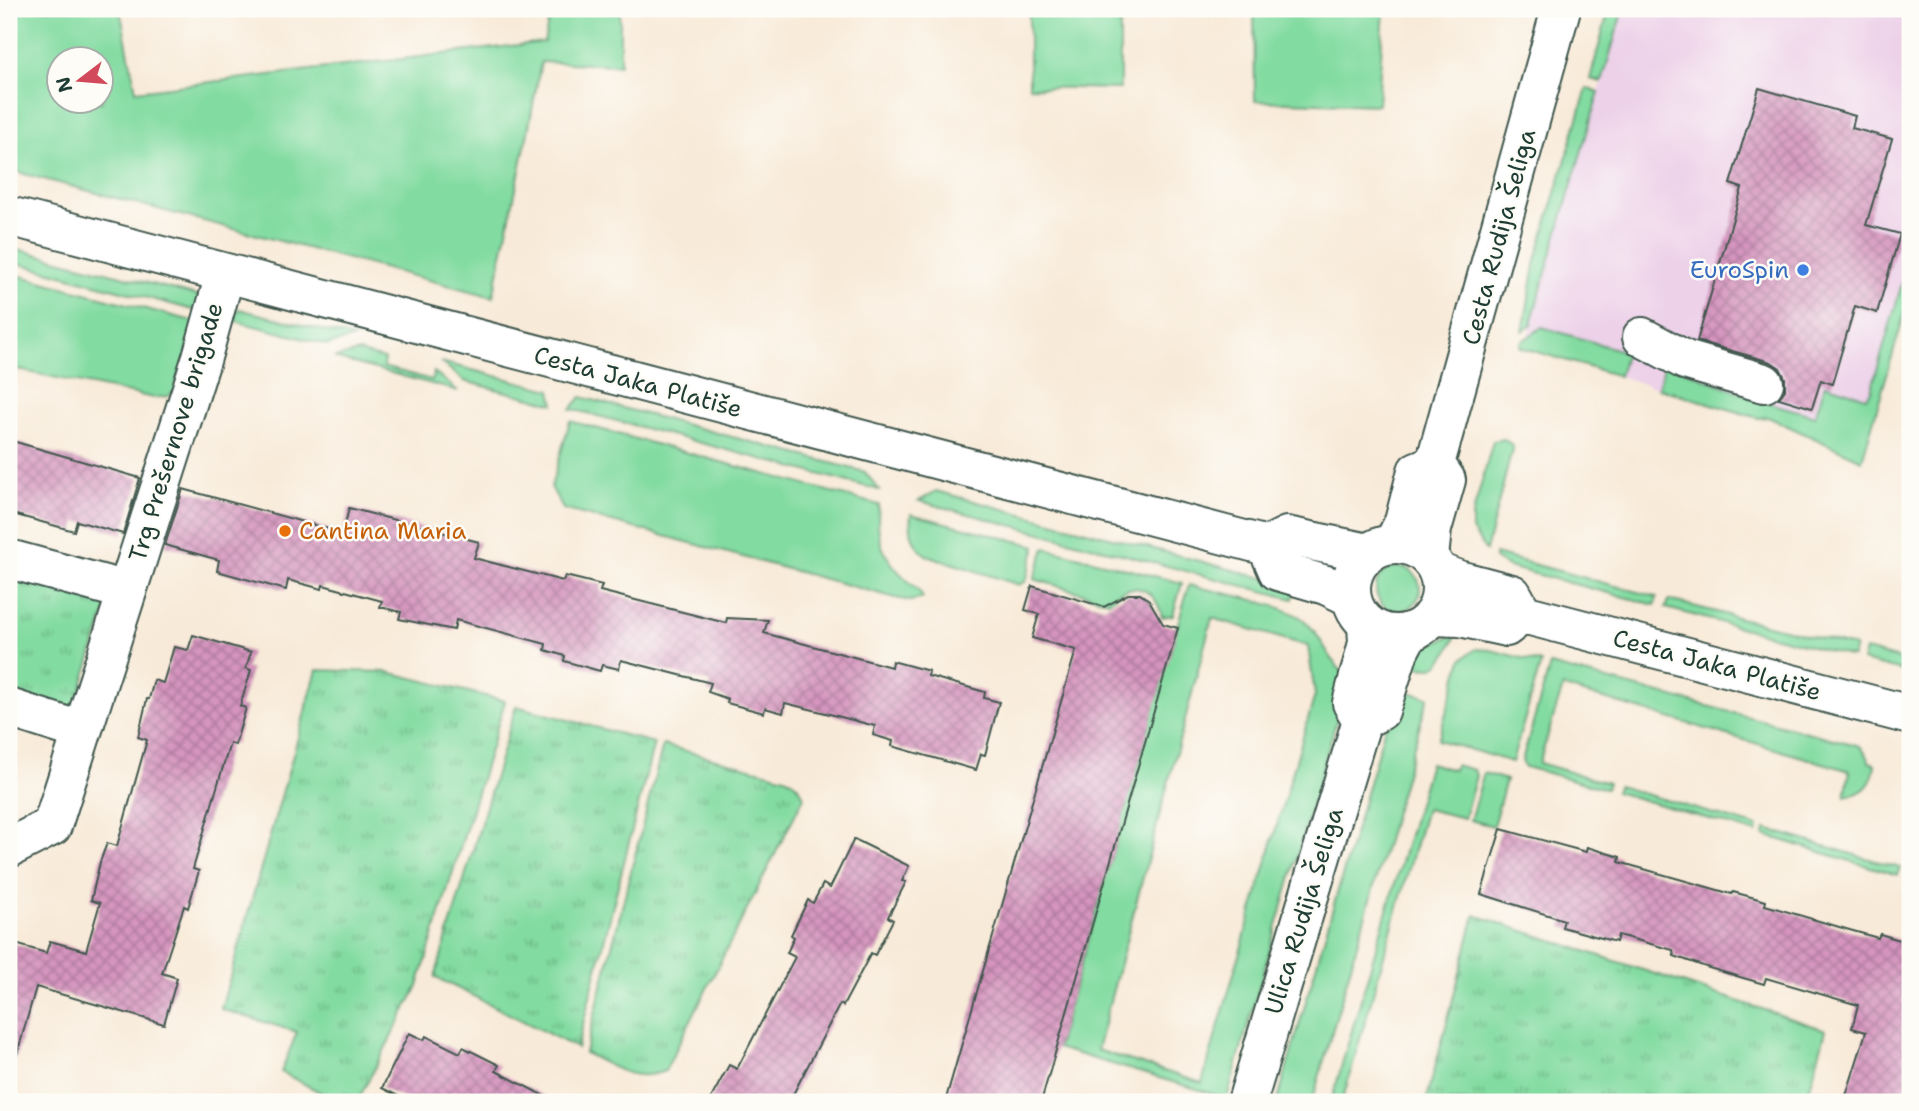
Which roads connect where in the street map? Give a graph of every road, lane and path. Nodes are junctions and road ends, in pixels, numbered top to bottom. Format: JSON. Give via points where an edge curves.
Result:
{"nodes":[{"id":1,"x":1561,"y":9,"type":"edge"},
{"id":2,"x":9,"y":216,"type":"edge"},
{"id":3,"x":225,"y":274,"type":"junction"},
{"id":4,"x":1642,"y":337,"type":"dead end"},
{"id":5,"x":1763,"y":383,"type":"dead end"},
{"id":6,"x":1436,"y":464,"type":"junction"},
{"id":7,"x":1268,"y":546,"type":"junction"},
{"id":8,"x":1381,"y":548,"type":"junction"},
{"id":9,"x":9,"y":559,"type":"edge"},
{"id":10,"x":1433,"y":565,"type":"junction"},
{"id":11,"x":127,"y":591,"type":"junction"},
{"id":12,"x":1359,"y":610,"type":"junction"},
{"id":13,"x":1523,"y":614,"type":"junction"},
{"id":14,"x":1421,"y":624,"type":"junction"},
{"id":15,"x":9,"y":708,"type":"edge"},
{"id":16,"x":1910,"y":715,"type":"edge"},
{"id":17,"x":1362,"y":720,"type":"junction"},
{"id":18,"x":81,"y":731,"type":"junction"},
{"id":19,"x":9,"y":848,"type":"edge"},
{"id":20,"x":1247,"y":1102,"type":"edge"}],
"edges":[{"from":1,"to":6,"type":"street","name":"Cesta Rudija Šeliga"},
{"from":2,"to":3,"type":"street","name":"Cesta Jaka Platiše"},
{"from":3,"to":7,"type":"street","name":"Cesta Jaka Platiše"},
{"from":3,"to":11,"type":"street","name":"Trg Prešernove brigade"},
{"from":4,"to":5,"type":"street","via":[[1685,360]]},
{"from":6,"to":8,"type":"street","via":[[1417,471],[1404,522]]},
{"from":6,"to":10,"type":"street","name":"Cesta Rudija Šeliga","via":[[1446,480],[1432,529]]},
{"from":7,"to":8,"type":"street","name":"Cesta Jaka Platiše","via":[[1287,536]]},
{"from":7,"to":12,"type":"street","via":[[1278,571],[1326,585]]},
{"from":8,"to":10,"type":"street","via":[[1412,546]]},
{"from":8,"to":12,"type":"street","via":[[1362,559],[1354,571],[1351,584]]},
{"from":9,"to":11,"type":"street","name":"Trg Prešernove brigade"},
{"from":10,"to":13,"type":"street","via":[[1459,580],[1513,594]]},
{"from":10,"to":14,"type":"street","via":[[1442,594],[1438,609]]},
{"from":11,"to":18,"type":"street","name":"Trg Prešernove brigade"},
{"from":12,"to":14,"type":"street","via":[[1386,634],[1401,635]]},
{"from":12,"to":17,"type":"street","name":"Ulica Rudija Šeliga","via":[[1368,643],[1352,703]]},
{"from":13,"to":14,"type":"street","via":[[1506,627],[1460,617]]},
{"from":13,"to":16,"type":"street","name":"Cesta Jaka Platiše"},
{"from":14,"to":17,"type":"street","name":"Ulica Rudija Šeliga","via":[[1399,651],[1380,711]]},
{"from":15,"to":18,"type":"street"},
{"from":17,"to":20,"type":"street","name":"Ulica Rudija Šeliga"},
{"from":18,"to":19,"type":"street","name":"Trg Prešernove brigade","via":[[52,825]]}]}
